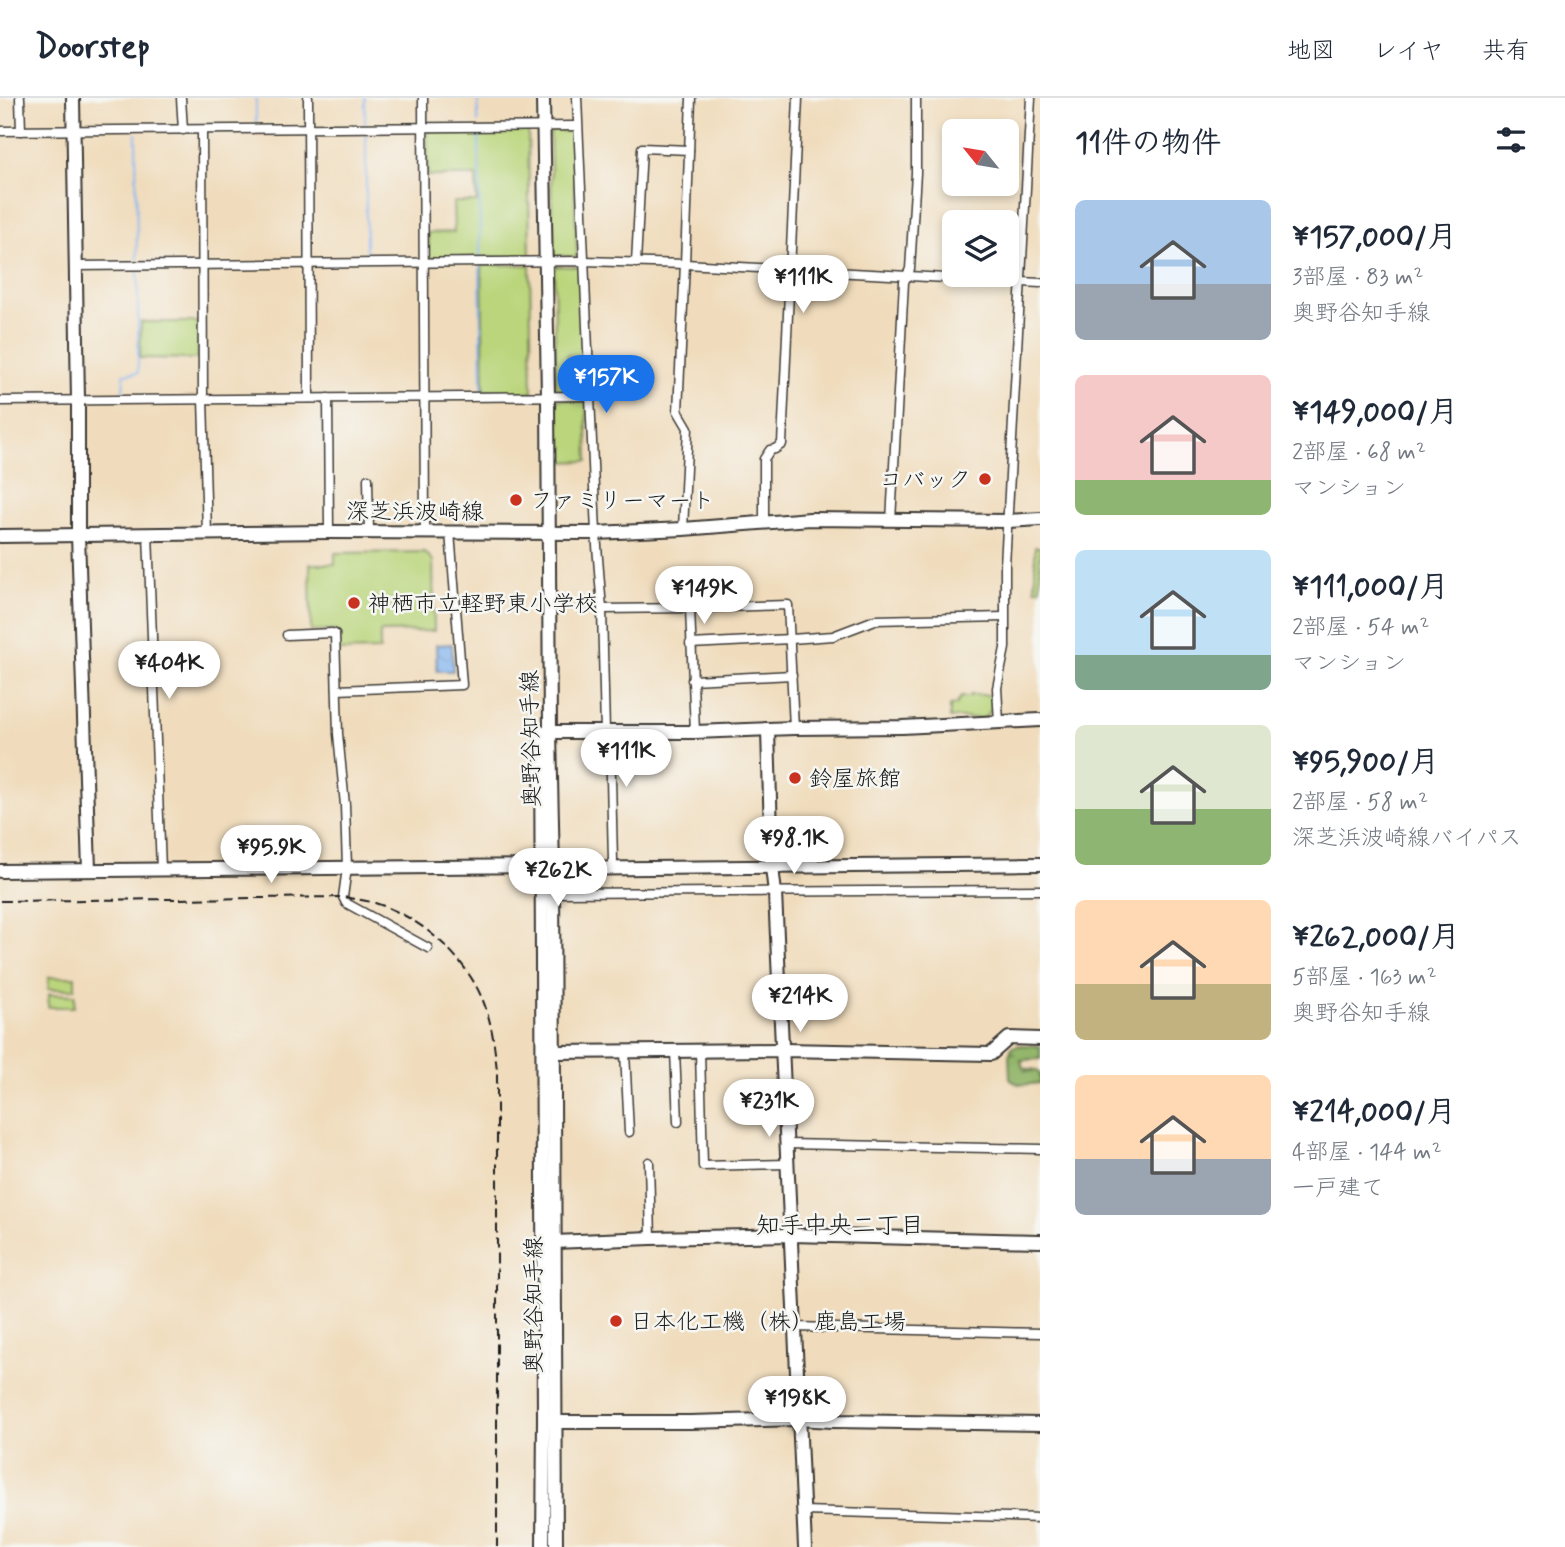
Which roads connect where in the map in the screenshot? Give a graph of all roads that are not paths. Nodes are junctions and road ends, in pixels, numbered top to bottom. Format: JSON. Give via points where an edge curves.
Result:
{"nodes":[{"id":1,"x":20,"y":98,"type":"edge"},
{"id":2,"x":73,"y":98,"type":"edge"},
{"id":3,"x":181,"y":98,"type":"edge"},
{"id":4,"x":308,"y":98,"type":"edge"},
{"id":5,"x":423,"y":98,"type":"edge"},
{"id":6,"x":535,"y":98,"type":"edge"},
{"id":7,"x":543,"y":98,"type":"edge"},
{"id":8,"x":577,"y":98,"type":"edge"},
{"id":9,"x":691,"y":98,"type":"edge"},
{"id":10,"x":798,"y":98,"type":"edge"},
{"id":11,"x":916,"y":98,"type":"edge"},
{"id":12,"x":1031,"y":98,"type":"edge"},
{"id":13,"x":539,"y":126,"type":"junction"},
{"id":14,"x":577,"y":126,"type":"junction"},
{"id":15,"x":308,"y":127,"type":"junction"},
{"id":16,"x":423,"y":127,"type":"junction"},
{"id":17,"x":73,"y":130,"type":"junction"},
{"id":18,"x":183,"y":130,"type":"junction"},
{"id":19,"x":202,"y":130,"type":"junction"},
{"id":20,"x":0,"y":131,"type":"edge"},
{"id":21,"x":21,"y":131,"type":"junction"},
{"id":22,"x":689,"y":150,"type":"junction"},
{"id":23,"x":542,"y":261,"type":"junction"},
{"id":24,"x":584,"y":261,"type":"junction"},
{"id":25,"x":424,"y":263,"type":"junction"},
{"id":26,"x":636,"y":263,"type":"junction"},
{"id":27,"x":308,"y":264,"type":"junction"},
{"id":28,"x":685,"y":264,"type":"junction"},
{"id":29,"x":76,"y":266,"type":"junction"},
{"id":30,"x":203,"y":266,"type":"junction"},
{"id":31,"x":791,"y":271,"type":"junction"},
{"id":32,"x":907,"y":276,"type":"junction"},
{"id":33,"x":1021,"y":282,"type":"junction"},
{"id":34,"x":1040,"y":283,"type":"edge"},
{"id":35,"x":424,"y":396,"type":"junction"},
{"id":36,"x":544,"y":396,"type":"junction"},
{"id":37,"x":591,"y":396,"type":"junction"},
{"id":38,"x":309,"y":398,"type":"junction"},
{"id":39,"x":328,"y":398,"type":"junction"},
{"id":40,"x":203,"y":399,"type":"junction"},
{"id":41,"x":78,"y":400,"type":"junction"},
{"id":42,"x":0,"y":401,"type":"edge"},
{"id":43,"x":368,"y":479,"type":"dead end"},
{"id":44,"x":1040,"y":519,"type":"edge"},
{"id":45,"x":891,"y":521,"type":"junction"},
{"id":46,"x":1008,"y":521,"type":"junction"},
{"id":47,"x":764,"y":523,"type":"junction"},
{"id":48,"x":683,"y":530,"type":"junction"},
{"id":49,"x":329,"y":532,"type":"junction"},
{"id":50,"x":369,"y":532,"type":"junction"},
{"id":51,"x":425,"y":532,"type":"junction"},
{"id":52,"x":450,"y":532,"type":"junction"},
{"id":53,"x":207,"y":533,"type":"junction"},
{"id":54,"x":545,"y":533,"type":"junction"},
{"id":55,"x":596,"y":533,"type":"junction"},
{"id":56,"x":148,"y":534,"type":"junction"},
{"id":57,"x":0,"y":536,"type":"edge"},
{"id":58,"x":78,"y":536,"type":"junction"},
{"id":59,"x":602,"y":608,"type":"junction"},
{"id":60,"x":690,"y":608,"type":"junction"},
{"id":61,"x":1004,"y":617,"type":"junction"},
{"id":62,"x":287,"y":635,"type":"dead end"},
{"id":63,"x":791,"y":639,"type":"junction"},
{"id":64,"x":690,"y":644,"type":"junction"},
{"id":65,"x":792,"y":675,"type":"junction"},
{"id":66,"x":692,"y":680,"type":"junction"},
{"id":67,"x":337,"y":690,"type":"junction"},
{"id":68,"x":1040,"y":720,"type":"edge"},
{"id":69,"x":999,"y":722,"type":"junction"},
{"id":70,"x":794,"y":728,"type":"junction"},
{"id":71,"x":768,"y":730,"type":"junction"},
{"id":72,"x":605,"y":732,"type":"junction"},
{"id":73,"x":695,"y":732,"type":"junction"},
{"id":74,"x":550,"y":733,"type":"junction"},
{"id":75,"x":1040,"y":856,"type":"edge"},
{"id":76,"x":613,"y":861,"type":"junction"},
{"id":77,"x":772,"y":864,"type":"junction"},
{"id":78,"x":1040,"y":864,"type":"edge"},
{"id":79,"x":549,"y":866,"type":"junction"},
{"id":80,"x":347,"y":867,"type":"junction"},
{"id":81,"x":161,"y":869,"type":"junction"},
{"id":82,"x":0,"y":870,"type":"edge"},
{"id":83,"x":89,"y":870,"type":"junction"},
{"id":84,"x":1040,"y":890,"type":"edge"},
{"id":85,"x":553,"y":893,"type":"junction"},
{"id":86,"x":775,"y":893,"type":"junction"},
{"id":87,"x":428,"y":948,"type":"dead end"},
{"id":88,"x":1040,"y":1039,"type":"edge"},
{"id":89,"x":782,"y":1050,"type":"junction"},
{"id":90,"x":675,"y":1051,"type":"junction"},
{"id":91,"x":700,"y":1051,"type":"junction"},
{"id":92,"x":554,"y":1052,"type":"junction"},
{"id":93,"x":625,"y":1052,"type":"junction"},
{"id":94,"x":678,"y":1122,"type":"dead end"},
{"id":95,"x":629,"y":1132,"type":"dead end"},
{"id":96,"x":786,"y":1144,"type":"junction"},
{"id":97,"x":1040,"y":1149,"type":"edge"},
{"id":98,"x":649,"y":1162,"type":"dead end"},
{"id":99,"x":787,"y":1164,"type":"junction"},
{"id":100,"x":791,"y":1235,"type":"junction"},
{"id":101,"x":651,"y":1238,"type":"junction"},
{"id":102,"x":1040,"y":1241,"type":"edge"},
{"id":103,"x":554,"y":1242,"type":"junction"},
{"id":104,"x":794,"y":1327,"type":"junction"},
{"id":105,"x":1040,"y":1333,"type":"edge"},
{"id":106,"x":799,"y":1419,"type":"junction"},
{"id":107,"x":554,"y":1422,"type":"junction"},
{"id":108,"x":1040,"y":1424,"type":"edge"},
{"id":109,"x":803,"y":1511,"type":"junction"},
{"id":110,"x":1040,"y":1518,"type":"edge"},
{"id":111,"x":544,"y":1547,"type":"edge"},
{"id":112,"x":556,"y":1547,"type":"edge"},
{"id":113,"x":805,"y":1547,"type":"edge"}],
"edges":[{"from":1,"to":21,"type":"street"},
{"from":2,"to":17,"type":"main road"},
{"from":3,"to":18,"type":"street"},
{"from":4,"to":15,"type":"street"},
{"from":5,"to":16,"type":"street"},
{"from":6,"to":13,"type":"main road","name":"奥野谷知手線"},
{"from":7,"to":13,"type":"main road","name":"奥野谷知手線"},
{"from":8,"to":14,"type":"street"},
{"from":9,"to":22,"type":"street"},
{"from":10,"to":31,"type":"street"},
{"from":11,"to":32,"type":"street","via":[[915,193]]},
{"from":12,"to":33,"type":"street"},
{"from":13,"to":14,"type":"street"},
{"from":13,"to":16,"type":"street"},
{"from":13,"to":23,"type":"main road","name":"奥野谷知手線"},
{"from":14,"to":24,"type":"street"},
{"from":15,"to":16,"type":"street"},
{"from":15,"to":19,"type":"street"},
{"from":15,"to":27,"type":"street"},
{"from":16,"to":25,"type":"street"},
{"from":17,"to":18,"type":"street"},
{"from":17,"to":21,"type":"street"},
{"from":17,"to":29,"type":"main road"},
{"from":18,"to":19,"type":"street"},
{"from":19,"to":30,"type":"street"},
{"from":20,"to":21,"type":"street"},
{"from":22,"to":26,"type":"street","via":[[642,148]]},
{"from":22,"to":28,"type":"street"},
{"from":23,"to":24,"type":"street"},
{"from":23,"to":25,"type":"street"},
{"from":23,"to":36,"type":"main road","name":"奥野谷知手線"},
{"from":24,"to":26,"type":"street"},
{"from":24,"to":37,"type":"street"},
{"from":25,"to":27,"type":"street"},
{"from":25,"to":35,"type":"street"},
{"from":26,"to":28,"type":"street"},
{"from":27,"to":30,"type":"street"},
{"from":27,"to":38,"type":"street"},
{"from":28,"to":31,"type":"street"},
{"from":28,"to":48,"type":"street","via":[[678,411],[688,428]]},
{"from":29,"to":30,"type":"street"},
{"from":29,"to":41,"type":"main road"},
{"from":30,"to":40,"type":"street"},
{"from":31,"to":32,"type":"street"},
{"from":31,"to":47,"type":"street","via":[[782,444],[764,459]]},
{"from":32,"to":33,"type":"street"},
{"from":32,"to":45,"type":"street"},
{"from":33,"to":34,"type":"street"},
{"from":33,"to":46,"type":"street"},
{"from":35,"to":36,"type":"street"},
{"from":35,"to":39,"type":"street"},
{"from":35,"to":51,"type":"street"},
{"from":36,"to":37,"type":"street"},
{"from":36,"to":54,"type":"main road","name":"奥野谷知手線"},
{"from":37,"to":55,"type":"street"},
{"from":38,"to":39,"type":"street"},
{"from":38,"to":40,"type":"street"},
{"from":39,"to":49,"type":"street"},
{"from":40,"to":41,"type":"street"},
{"from":40,"to":53,"type":"street"},
{"from":41,"to":42,"type":"street"},
{"from":41,"to":58,"type":"main road"},
{"from":43,"to":50,"type":"street"},
{"from":44,"to":46,"type":"main road","name":"深芝浜波崎線"},
{"from":45,"to":46,"type":"main road","name":"深芝浜波崎線"},
{"from":45,"to":47,"type":"main road","name":"深芝浜波崎線"},
{"from":46,"to":61,"type":"street"},
{"from":47,"to":48,"type":"main road","name":"深芝浜波崎線"},
{"from":48,"to":55,"type":"main road","name":"深芝浜波崎線"},
{"from":49,"to":50,"type":"main road","name":"深芝浜波崎線"},
{"from":49,"to":53,"type":"main road","name":"深芝浜波崎線"},
{"from":50,"to":51,"type":"main road","name":"深芝浜波崎線"},
{"from":51,"to":52,"type":"main road","name":"深芝浜波崎線"},
{"from":52,"to":54,"type":"main road","name":"深芝浜波崎線"},
{"from":52,"to":67,"type":"street","via":[[462,685]]},
{"from":53,"to":56,"type":"main road","name":"深芝浜波崎線"},
{"from":54,"to":55,"type":"main road","name":"深芝浜波崎線"},
{"from":54,"to":74,"type":"main road","name":"奥野谷知手線"},
{"from":54,"to":79,"type":"main road","name":"奥野谷知手線"},
{"from":55,"to":59,"type":"street"},
{"from":56,"to":58,"type":"main road","name":"深芝浜波崎線"},
{"from":56,"to":81,"type":"street"},
{"from":57,"to":58,"type":"main road","name":"深芝浜波崎線"},
{"from":58,"to":83,"type":"main road"},
{"from":59,"to":60,"type":"street"},
{"from":59,"to":72,"type":"street"},
{"from":60,"to":63,"type":"street","via":[[788,605]]},
{"from":60,"to":64,"type":"street"},
{"from":61,"to":63,"type":"street","via":[[875,620],[833,636]]},
{"from":61,"to":69,"type":"street","via":[[1005,648],[997,688]]},
{"from":62,"to":67,"type":"street","via":[[335,634]]},
{"from":63,"to":64,"type":"street"},
{"from":63,"to":65,"type":"street"},
{"from":64,"to":66,"type":"street"},
{"from":65,"to":66,"type":"street"},
{"from":65,"to":70,"type":"street"},
{"from":66,"to":73,"type":"street"},
{"from":67,"to":80,"type":"street"},
{"from":68,"to":69,"type":"main road"},
{"from":69,"to":70,"type":"main road"},
{"from":70,"to":71,"type":"main road"},
{"from":71,"to":73,"type":"main road"},
{"from":71,"to":77,"type":"main road"},
{"from":72,"to":73,"type":"main road"},
{"from":72,"to":74,"type":"main road"},
{"from":72,"to":76,"type":"street","via":[[610,737]]},
{"from":74,"to":79,"type":"main road","name":"奥野谷知手線"},
{"from":75,"to":77,"type":"main road"},
{"from":76,"to":77,"type":"main road"},
{"from":76,"to":79,"type":"main road"},
{"from":77,"to":78,"type":"main road"},
{"from":77,"to":79,"type":"main road"},
{"from":77,"to":86,"type":"main road"},
{"from":79,"to":80,"type":"main road"},
{"from":79,"to":85,"type":"main road","name":"奥野谷知手線"},
{"from":79,"to":111,"type":"main road","name":"奥野谷知手線"},
{"from":80,"to":81,"type":"main road"},
{"from":80,"to":87,"type":"street","via":[[346,903]]},
{"from":81,"to":83,"type":"main road"},
{"from":82,"to":83,"type":"main road"},
{"from":84,"to":86,"type":"street"},
{"from":85,"to":86,"type":"street"},
{"from":85,"to":92,"type":"main road","name":"奥野谷知手線"},
{"from":86,"to":89,"type":"main road"},
{"from":88,"to":89,"type":"main road","via":[[1009,1038],[991,1054]]},
{"from":89,"to":91,"type":"main road"},
{"from":89,"to":96,"type":"main road"},
{"from":90,"to":91,"type":"main road"},
{"from":90,"to":93,"type":"main road"},
{"from":90,"to":94,"type":"street"},
{"from":91,"to":99,"type":"street","via":[[703,1166]]},
{"from":92,"to":93,"type":"main road"},
{"from":92,"to":103,"type":"main road","name":"奥野谷知手線"},
{"from":93,"to":95,"type":"street"},
{"from":96,"to":97,"type":"street"},
{"from":96,"to":99,"type":"main road"},
{"from":98,"to":101,"type":"street"},
{"from":99,"to":100,"type":"main road"},
{"from":100,"to":101,"type":"main road"},
{"from":100,"to":102,"type":"main road"},
{"from":100,"to":104,"type":"main road"},
{"from":101,"to":103,"type":"main road"},
{"from":103,"to":107,"type":"main road","name":"奥野谷知手線"},
{"from":104,"to":105,"type":"street"},
{"from":104,"to":106,"type":"main road"},
{"from":106,"to":107,"type":"main road"},
{"from":106,"to":108,"type":"main road"},
{"from":106,"to":109,"type":"main road"},
{"from":107,"to":112,"type":"main road","name":"奥野谷知手線"},
{"from":109,"to":110,"type":"street"},
{"from":109,"to":113,"type":"main road"}]}
